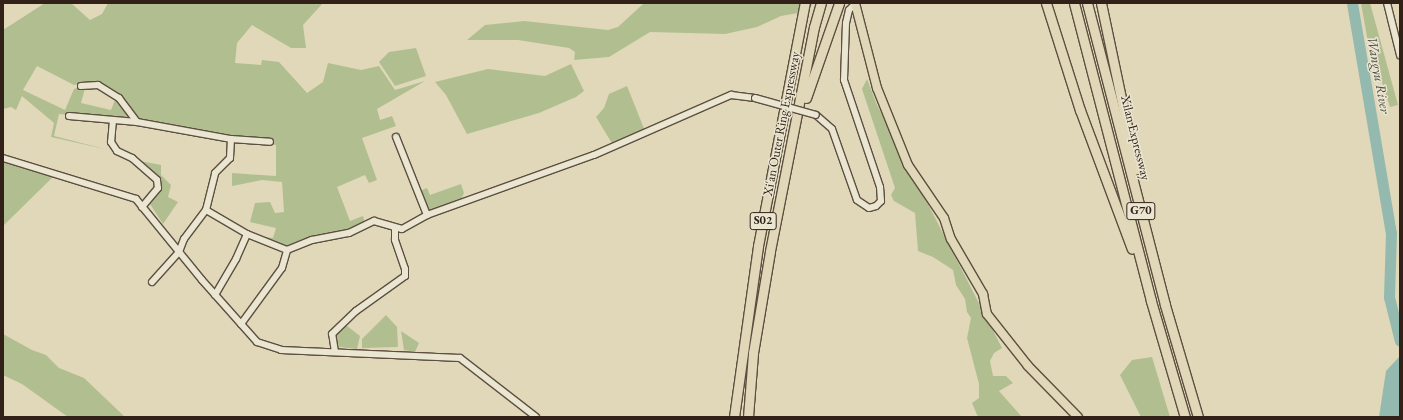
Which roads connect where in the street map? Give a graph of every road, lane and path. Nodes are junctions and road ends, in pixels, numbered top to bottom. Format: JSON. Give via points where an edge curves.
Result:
{"nodes":[{"id":1,"x":805,"y":3,"type":"edge"},
{"id":2,"x":821,"y":3,"type":"edge"},
{"id":3,"x":839,"y":3,"type":"edge"},
{"id":4,"x":855,"y":3,"type":"edge"},
{"id":5,"x":1046,"y":3,"type":"edge"},
{"id":6,"x":1074,"y":3,"type":"edge"},
{"id":7,"x":1087,"y":3,"type":"edge"},
{"id":8,"x":1101,"y":3,"type":"edge"},
{"id":9,"x":1387,"y":3,"type":"edge"},
{"id":10,"x":1400,"y":55,"type":"edge"},
{"id":11,"x":81,"y":86,"type":"dead end"},
{"id":12,"x":69,"y":116,"type":"dead end"},
{"id":13,"x":113,"y":120,"type":"junction"},
{"id":14,"x":138,"y":122,"type":"junction"},
{"id":15,"x":797,"y":124,"type":"junction"},
{"id":16,"x":396,"y":137,"type":"dead end"},
{"id":17,"x":231,"y":139,"type":"junction"},
{"id":18,"x":270,"y":142,"type":"dead end"},
{"id":19,"x":3,"y":158,"type":"edge"},
{"id":20,"x":142,"y":207,"type":"junction"},
{"id":21,"x":206,"y":210,"type":"junction"},
{"id":22,"x":427,"y":215,"type":"junction"},
{"id":23,"x":395,"y":228,"type":"junction"},
{"id":24,"x":247,"y":234,"type":"junction"},
{"id":25,"x":287,"y":250,"type":"junction"},
{"id":26,"x":179,"y":252,"type":"junction"},
{"id":27,"x":152,"y":282,"type":"dead end"},
{"id":28,"x":215,"y":295,"type":"junction"},
{"id":29,"x":1151,"y":301,"type":"junction"},
{"id":30,"x":1165,"y":305,"type":"junction"},
{"id":31,"x":241,"y":324,"type":"junction"},
{"id":32,"x":334,"y":352,"type":"junction"},
{"id":33,"x":536,"y":417,"type":"edge"},
{"id":34,"x":734,"y":417,"type":"edge"},
{"id":35,"x":748,"y":417,"type":"edge"},
{"id":36,"x":1078,"y":417,"type":"edge"},
{"id":37,"x":1185,"y":417,"type":"edge"},
{"id":38,"x":1198,"y":417,"type":"edge"}],
"edges":[{"from":1,"to":34,"type":"highway","name":"Xi'an Outer Ring Expressway","number":"S02","via":[[758,246]]},
{"from":2,"to":15,"type":"highway","name":"Xi'an Outer Ring Expressway","number":"S02","via":[[814,27]]},
{"from":3,"to":15,"type":"highway"},
{"from":4,"to":22,"type":"street","bridge":true,"via":[[849,10],[846,23],[844,80],[873,159],[881,200],[876,206],[869,208],[858,200],[832,129],[816,115],[755,98],[731,95],[594,155]]},
{"from":4,"to":36,"type":"main road","via":[[876,88],[908,165],[944,218],[951,239],[983,294],[988,314],[1028,366]]},
{"from":5,"to":29,"type":"highway","via":[[1080,110]]},
{"from":6,"to":29,"type":"highway","name":"Xilan Expressway","number":"G70"},
{"from":7,"to":30,"type":"highway","name":"Xilan Expressway","number":"G70"},
{"from":8,"to":30,"type":"highway"},
{"from":9,"to":10,"type":"street"},
{"from":11,"to":14,"type":"street","via":[[98,85],[119,98]]},
{"from":12,"to":13,"type":"street"},
{"from":13,"to":14,"type":"street"},
{"from":13,"to":20,"type":"street","via":[[111,142],[117,151],[132,158],[157,180],[158,188]]},
{"from":14,"to":17,"type":"street"},
{"from":15,"to":35,"type":"highway","name":"Xi'an Outer Ring Expressway","number":"S02","via":[[770,252],[753,353]]},
{"from":16,"to":22,"type":"street"},
{"from":17,"to":18,"type":"street"},
{"from":17,"to":21,"type":"street","via":[[230,158],[215,173]]},
{"from":19,"to":20,"type":"street","via":[[136,199]]},
{"from":20,"to":26,"type":"street"},
{"from":21,"to":24,"type":"street"},
{"from":21,"to":26,"type":"street","via":[[184,239]]},
{"from":22,"to":23,"type":"street","via":[[402,229]]},
{"from":23,"to":25,"type":"street","via":[[374,221],[348,233],[312,240]]},
{"from":23,"to":32,"type":"street","via":[[405,276],[356,311],[332,334]]},
{"from":24,"to":25,"type":"street"},
{"from":24,"to":28,"type":"street"},
{"from":25,"to":31,"type":"street","via":[[282,268]]},
{"from":26,"to":27,"type":"street"},
{"from":26,"to":28,"type":"street"},
{"from":28,"to":31,"type":"street"},
{"from":29,"to":37,"type":"highway","name":"Xilan Expressway","number":"G70"},
{"from":30,"to":38,"type":"highway","name":"Xilan Expressway","number":"G70"},
{"from":31,"to":32,"type":"street","via":[[257,342],[281,350]]},
{"from":32,"to":33,"type":"street","via":[[460,358]]}]}
